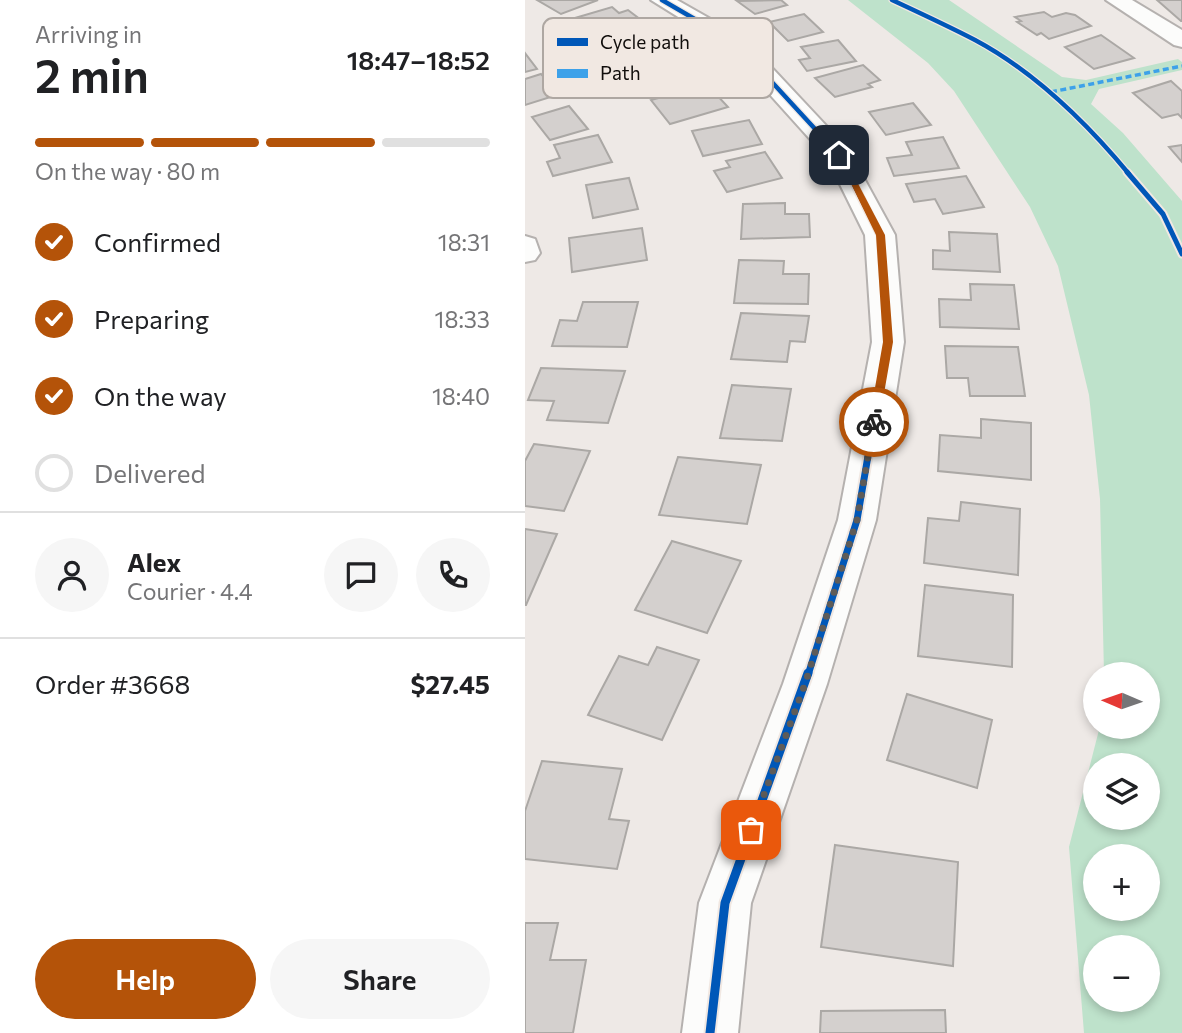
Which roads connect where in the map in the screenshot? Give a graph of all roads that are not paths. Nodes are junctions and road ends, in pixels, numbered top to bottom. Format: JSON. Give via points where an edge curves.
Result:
{"nodes":[{"id":1,"x":662,"y":0,"type":"edge"},
{"id":2,"x":1117,"y":0,"type":"edge"},
{"id":3,"x":693,"y":18,"type":"edge"},
{"id":4,"x":1182,"y":40,"type":"edge"},
{"id":5,"x":773,"y":83,"type":"edge"},
{"id":6,"x":525,"y":245,"type":"edge"},
{"id":7,"x":525,"y":253,"type":"edge"},
{"id":8,"x":710,"y":1033,"type":"edge"}],
"edges":[{"from":1,"to":3,"type":"street"},
{"from":2,"to":4,"type":"street"},
{"from":5,"to":8,"type":"street","via":[[839,155],[880,235],[888,342],[857,520],[805,684],[725,903]]},
{"from":6,"to":7,"type":"street"}]}
